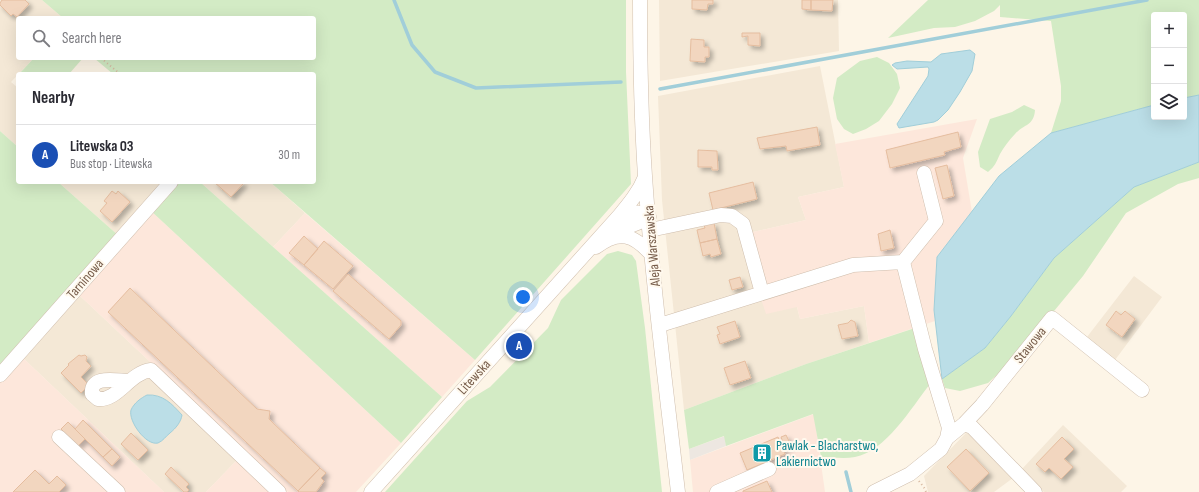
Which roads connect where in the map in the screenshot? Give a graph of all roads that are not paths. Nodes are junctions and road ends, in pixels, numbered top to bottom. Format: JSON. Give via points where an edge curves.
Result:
{"nodes":[{"id":1,"x":640,"y":0,"type":"edge"},
{"id":2,"x":924,"y":173,"type":"dead end"},
{"id":3,"x":645,"y":177,"type":"junction"},
{"id":4,"x":169,"y":184,"type":"edge"},
{"id":5,"x":615,"y":221,"type":"junction"},
{"id":6,"x":650,"y":224,"type":"junction"},
{"id":7,"x":610,"y":238,"type":"junction"},
{"id":8,"x":652,"y":256,"type":"junction"},
{"id":9,"x":578,"y":262,"type":"junction"},
{"id":10,"x":903,"y":262,"type":"junction"},
{"id":11,"x":762,"y":294,"type":"junction"},
{"id":12,"x":660,"y":325,"type":"junction"},
{"id":13,"x":0,"y":375,"type":"edge"},
{"id":14,"x":129,"y":381,"type":"dead end"},
{"id":15,"x":1142,"y":390,"type":"dead end"},
{"id":16,"x":964,"y":424,"type":"junction"},
{"id":17,"x":59,"y":437,"type":"dead end"},
{"id":18,"x":947,"y":438,"type":"junction"},
{"id":19,"x":769,"y":469,"type":"dead end"},
{"id":20,"x":118,"y":492,"type":"edge"},
{"id":21,"x":280,"y":492,"type":"edge"},
{"id":22,"x":371,"y":492,"type":"edge"},
{"id":23,"x":678,"y":492,"type":"edge"},
{"id":24,"x":718,"y":492,"type":"edge"},
{"id":25,"x":874,"y":492,"type":"edge"},
{"id":26,"x":1036,"y":492,"type":"edge"}],
"edges":[{"from":1,"to":3,"type":"street","name":"Aleja Warszawska"},
{"from":2,"to":10,"type":"street","via":[[936,221]]},
{"from":3,"to":5,"type":"street","via":[[642,186]]},
{"from":3,"to":6,"type":"street","name":"Aleja Warszawska"},
{"from":4,"to":13,"type":"street","name":"Tarninowa"},
{"from":5,"to":6,"type":"street","via":[[637,212],[642,213]]},
{"from":5,"to":9,"type":"street"},
{"from":6,"to":7,"type":"street","via":[[640,222],[626,226]]},
{"from":6,"to":8,"type":"street","name":"Aleja Warszawska"},
{"from":6,"to":11,"type":"street","via":[[720,215],[732,216],[743,224]]},
{"from":7,"to":8,"type":"street","via":[[622,235],[628,237],[642,245]]},
{"from":7,"to":9,"type":"street"},
{"from":8,"to":12,"type":"street","name":"Aleja Warszawska"},
{"from":9,"to":22,"type":"street","name":"Litewska"},
{"from":10,"to":11,"type":"street","via":[[853,265]]},
{"from":10,"to":18,"type":"street","via":[[925,350],[949,428]]},
{"from":11,"to":12,"type":"street"},
{"from":12,"to":23,"type":"street","name":"Aleja Warszawska"},
{"from":14,"to":21,"type":"street","via":[[143,371],[151,370]]},
{"from":15,"to":16,"type":"street","name":"Stawowa","via":[[1052,318]]},
{"from":16,"to":18,"type":"street","name":"Stawowa"},
{"from":16,"to":26,"type":"street","via":[[972,427]]},
{"from":17,"to":20,"type":"street"},
{"from":18,"to":25,"type":"street","name":"Stawowa","via":[[941,449],[927,462],[910,474]]},
{"from":19,"to":24,"type":"street"}]}
